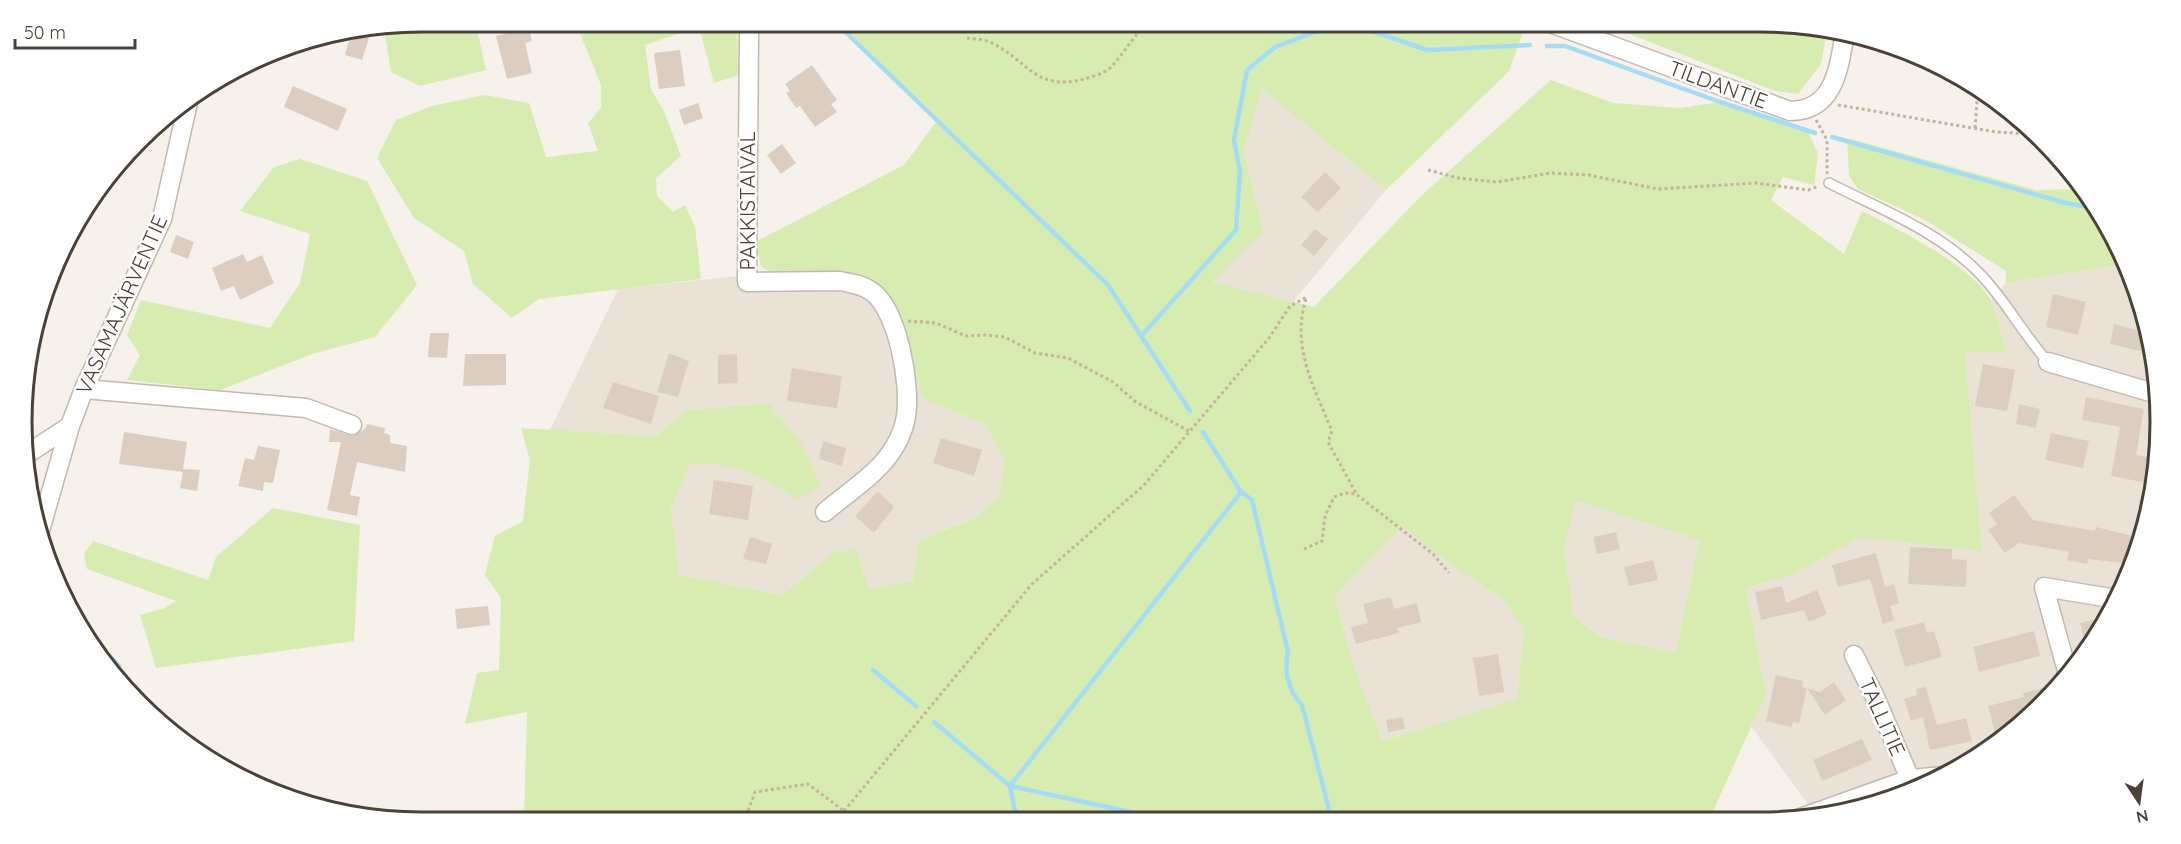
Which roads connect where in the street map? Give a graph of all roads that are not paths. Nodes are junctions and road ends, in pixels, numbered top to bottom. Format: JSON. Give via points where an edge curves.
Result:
{"nodes":[{"id":1,"x":749,"y":32,"type":"edge"},
{"id":2,"x":1575,"y":32,"type":"edge"},
{"id":3,"x":1844,"y":41,"type":"edge"},
{"id":4,"x":186,"y":110,"type":"edge"},
{"id":5,"x":1829,"y":183,"type":"road end"},
{"id":6,"x":2048,"y":362,"type":"joint"},
{"id":7,"x":84,"y":389,"type":"junction"},
{"id":8,"x":2148,"y":391,"type":"edge"},
{"id":9,"x":352,"y":425,"type":"dead end"},
{"id":10,"x":70,"y":426,"type":"junction"},
{"id":11,"x":32,"y":451,"type":"edge"},
{"id":12,"x":825,"y":512,"type":"dead end"},
{"id":13,"x":44,"y":518,"type":"edge"},
{"id":14,"x":2108,"y":598,"type":"edge"},
{"id":15,"x":1854,"y":655,"type":"dead end"},
{"id":16,"x":2065,"y":664,"type":"edge"},
{"id":17,"x":1918,"y":778,"type":"edge"},
{"id":18,"x":1910,"y":779,"type":"junction"},
{"id":19,"x":1841,"y":803,"type":"edge"}],
"edges":[{"from":1,"to":12,"type":"street","name":"PAKKISTAIVAL","via":[[747,282],[840,281],[871,291],[892,324],[907,385],[906,417],[895,446],[877,468]]},
{"from":2,"to":3,"type":"street","name":"TILDANTIE","via":[[1790,111],[1815,104],[1831,90],[1839,72]]},
{"from":4,"to":7,"type":"street","name":"VASAMAJÄRVENTIE","via":[[162,219]]},
{"from":5,"to":6,"type":"lane","via":[[1900,216],[1935,237],[1980,273]]},
{"from":6,"to":8,"type":"street"},
{"from":7,"to":9,"type":"street","via":[[306,408]]},
{"from":7,"to":10,"type":"street","name":"VASAMAJÄRVENTIE"},
{"from":10,"to":11,"type":"street"},
{"from":10,"to":13,"type":"street","name":"VASAMAJÄRVENTIE"},
{"from":14,"to":16,"type":"street","via":[[2044,587]]},
{"from":15,"to":18,"type":"street","name":"TALLITIE"},
{"from":17,"to":18,"type":"street"},
{"from":18,"to":19,"type":"street"}]}
